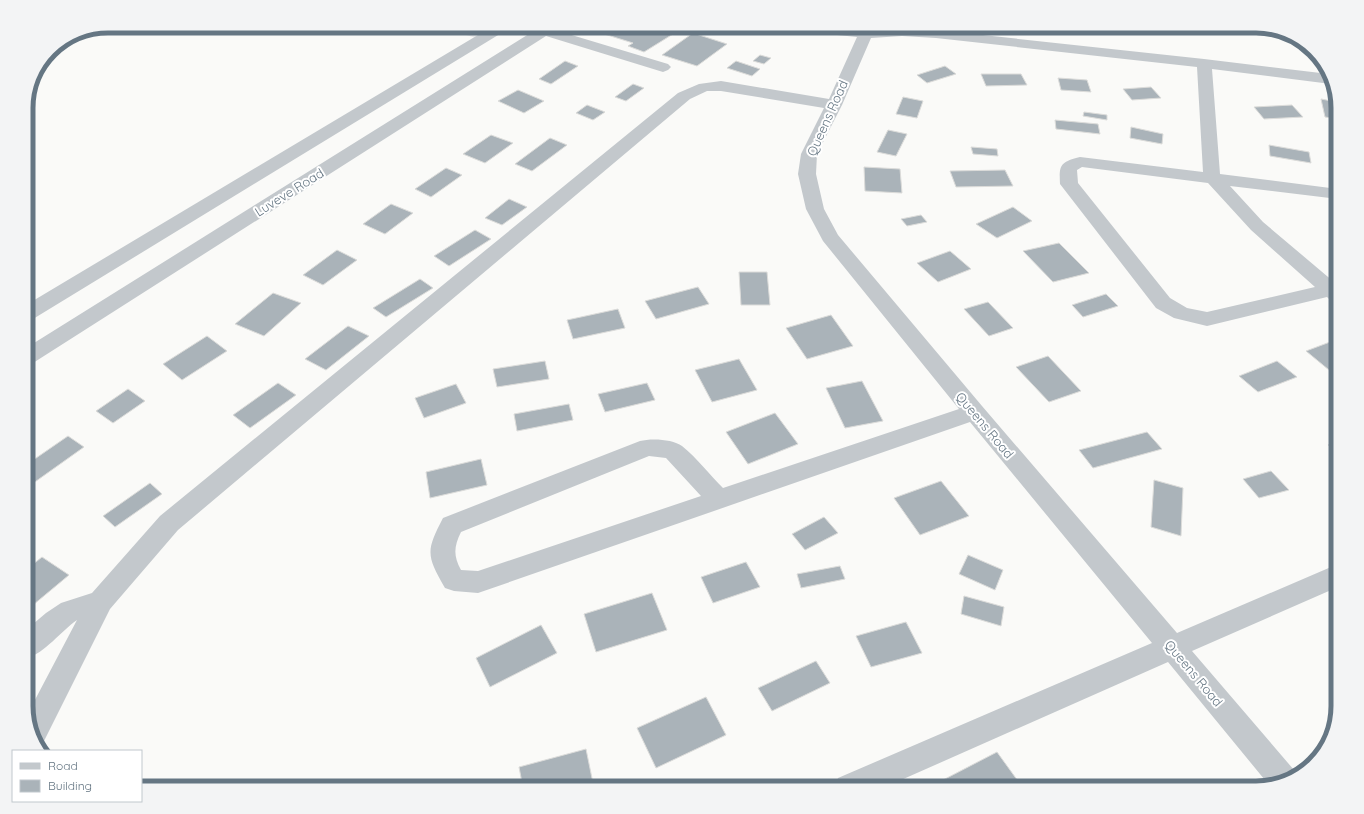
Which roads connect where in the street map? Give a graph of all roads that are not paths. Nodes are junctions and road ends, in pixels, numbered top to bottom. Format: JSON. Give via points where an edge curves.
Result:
{"nodes":[{"id":1,"x":491,"y":33,"type":"edge"},
{"id":2,"x":542,"y":33,"type":"edge"},
{"id":3,"x":560,"y":33,"type":"edge"},
{"id":4,"x":856,"y":33,"type":"edge"},
{"id":5,"x":884,"y":33,"type":"edge"},
{"id":6,"x":919,"y":33,"type":"edge"},
{"id":7,"x":866,"y":34,"type":"junction"},
{"id":8,"x":1204,"y":63,"type":"junction"},
{"id":9,"x":663,"y":67,"type":"dead end"},
{"id":10,"x":1324,"y":78,"type":"edge"},
{"id":11,"x":834,"y":105,"type":"junction"},
{"id":12,"x":1212,"y":177,"type":"junction"},
{"id":13,"x":1331,"y":193,"type":"edge"},
{"id":14,"x":1331,"y":288,"type":"edge"},
{"id":15,"x":1331,"y":292,"type":"edge"},
{"id":16,"x":33,"y":310,"type":"edge"},
{"id":17,"x":33,"y":354,"type":"edge"},
{"id":18,"x":974,"y":412,"type":"junction"},
{"id":19,"x":719,"y":499,"type":"junction"},
{"id":20,"x":1331,"y":578,"type":"edge"},
{"id":21,"x":101,"y":601,"type":"junction"},
{"id":22,"x":33,"y":641,"type":"edge"},
{"id":23,"x":1171,"y":646,"type":"junction"},
{"id":24,"x":36,"y":727,"type":"edge"},
{"id":25,"x":1281,"y":776,"type":"edge"},
{"id":26,"x":865,"y":781,"type":"edge"}],
"edges":[{"from":1,"to":16,"type":"street"},
{"from":2,"to":17,"type":"street","name":"Luveve Road"},
{"from":3,"to":9,"type":"street"},
{"from":4,"to":7,"type":"street"},
{"from":5,"to":7,"type":"street"},
{"from":6,"to":8,"type":"street"},
{"from":7,"to":11,"type":"street","name":"Queens Road"},
{"from":8,"to":10,"type":"street"},
{"from":8,"to":12,"type":"street"},
{"from":11,"to":18,"type":"street","name":"Queens Road","via":[[809,154],[807,174],[815,209],[830,236]]},
{"from":11,"to":21,"type":"street","via":[[721,86],[704,87],[684,96],[169,524]]},
{"from":12,"to":13,"type":"street"},
{"from":12,"to":14,"type":"street","via":[[1257,226]]},
{"from":12,"to":15,"type":"street","via":[[1080,162],[1068,168],[1069,184],[1163,303],[1181,313],[1207,319]]},
{"from":18,"to":19,"type":"street"},
{"from":18,"to":23,"type":"street","name":"Queens Road"},
{"from":19,"to":19,"type":"street","via":[[478,582],[454,580],[443,562],[442,544],[452,525],[648,447],[673,451]]},
{"from":20,"to":23,"type":"street"},
{"from":21,"to":22,"type":"street","via":[[70,610]]},
{"from":21,"to":24,"type":"street"},
{"from":23,"to":25,"type":"street","name":"Queens Road"},
{"from":23,"to":26,"type":"street"}]}
